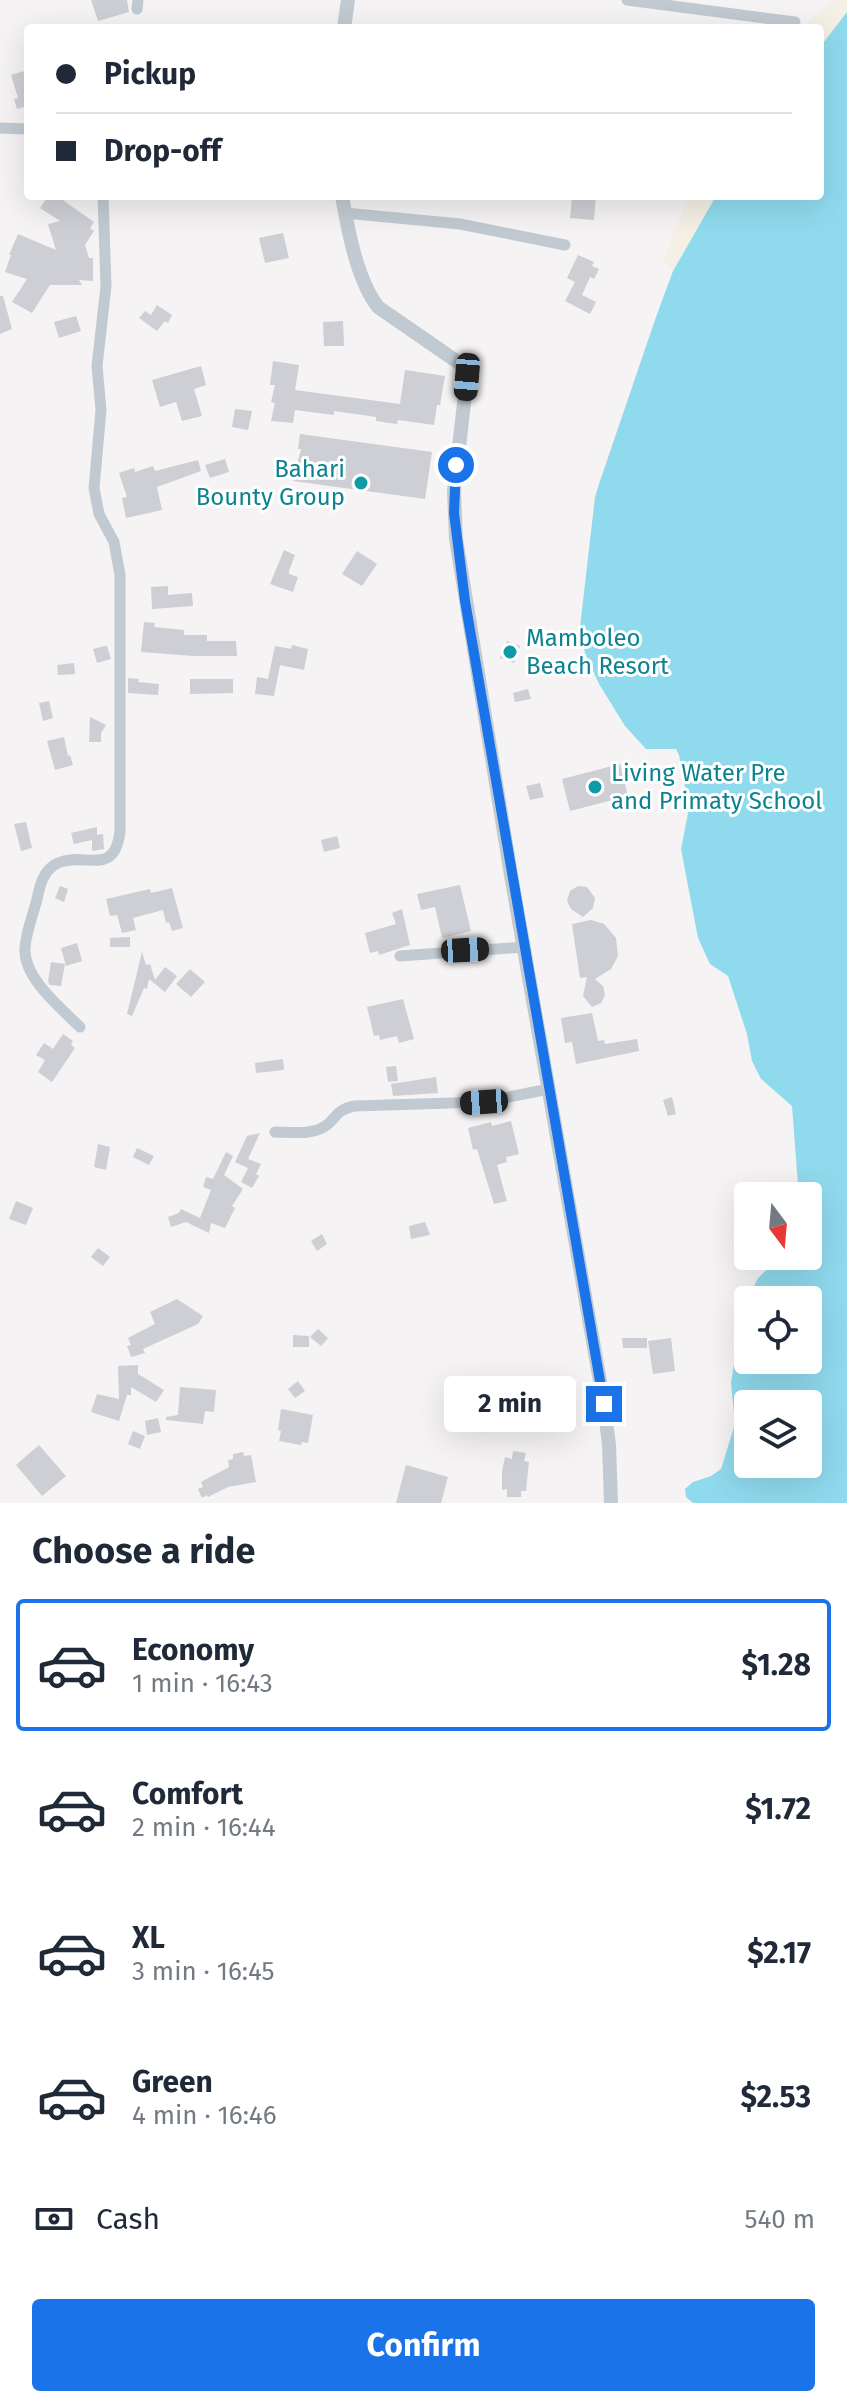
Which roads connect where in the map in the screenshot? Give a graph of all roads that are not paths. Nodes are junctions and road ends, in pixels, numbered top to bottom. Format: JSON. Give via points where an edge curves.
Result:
{"nodes":[{"id":1,"x":348,"y":0,"type":"edge"},
{"id":2,"x":627,"y":0,"type":"edge"},
{"id":3,"x":795,"y":22,"type":"dead end"},
{"id":4,"x":345,"y":24,"type":"edge"},
{"id":5,"x":0,"y":128,"type":"edge"},
{"id":6,"x":24,"y":129,"type":"edge"},
{"id":7,"x":103,"y":200,"type":"edge"},
{"id":8,"x":343,"y":200,"type":"edge"},
{"id":9,"x":345,"y":213,"type":"junction"},
{"id":10,"x":565,"y":245,"type":"dead end"},
{"id":11,"x":524,"y":947,"type":"junction"},
{"id":12,"x":400,"y":956,"type":"dead end"},
{"id":13,"x":80,"y":1027,"type":"dead end"},
{"id":14,"x":549,"y":1089,"type":"junction"},
{"id":15,"x":275,"y":1132,"type":"dead end"},
{"id":16,"x":611,"y":1503,"type":"edge"}],
"edges":[{"from":1,"to":4,"type":"street"},
{"from":2,"to":3,"type":"street"},
{"from":5,"to":6,"type":"street"},
{"from":7,"to":13,"type":"street","via":[[107,259],[94,488],[99,514],[118,552],[120,575],[120,832],[118,846],[106,859],[73,860],[48,870],[25,948],[35,978]]},
{"from":8,"to":9,"type":"street"},
{"from":9,"to":10,"type":"street","via":[[460,224]]},
{"from":9,"to":11,"type":"street","via":[[369,296],[459,363],[467,377],[454,491],[456,539]]},
{"from":11,"to":12,"type":"street"},
{"from":11,"to":14,"type":"street"},
{"from":14,"to":15,"type":"street","via":[[484,1102],[355,1106],[310,1132]]},
{"from":14,"to":16,"type":"street","via":[[604,1404]]}]}
